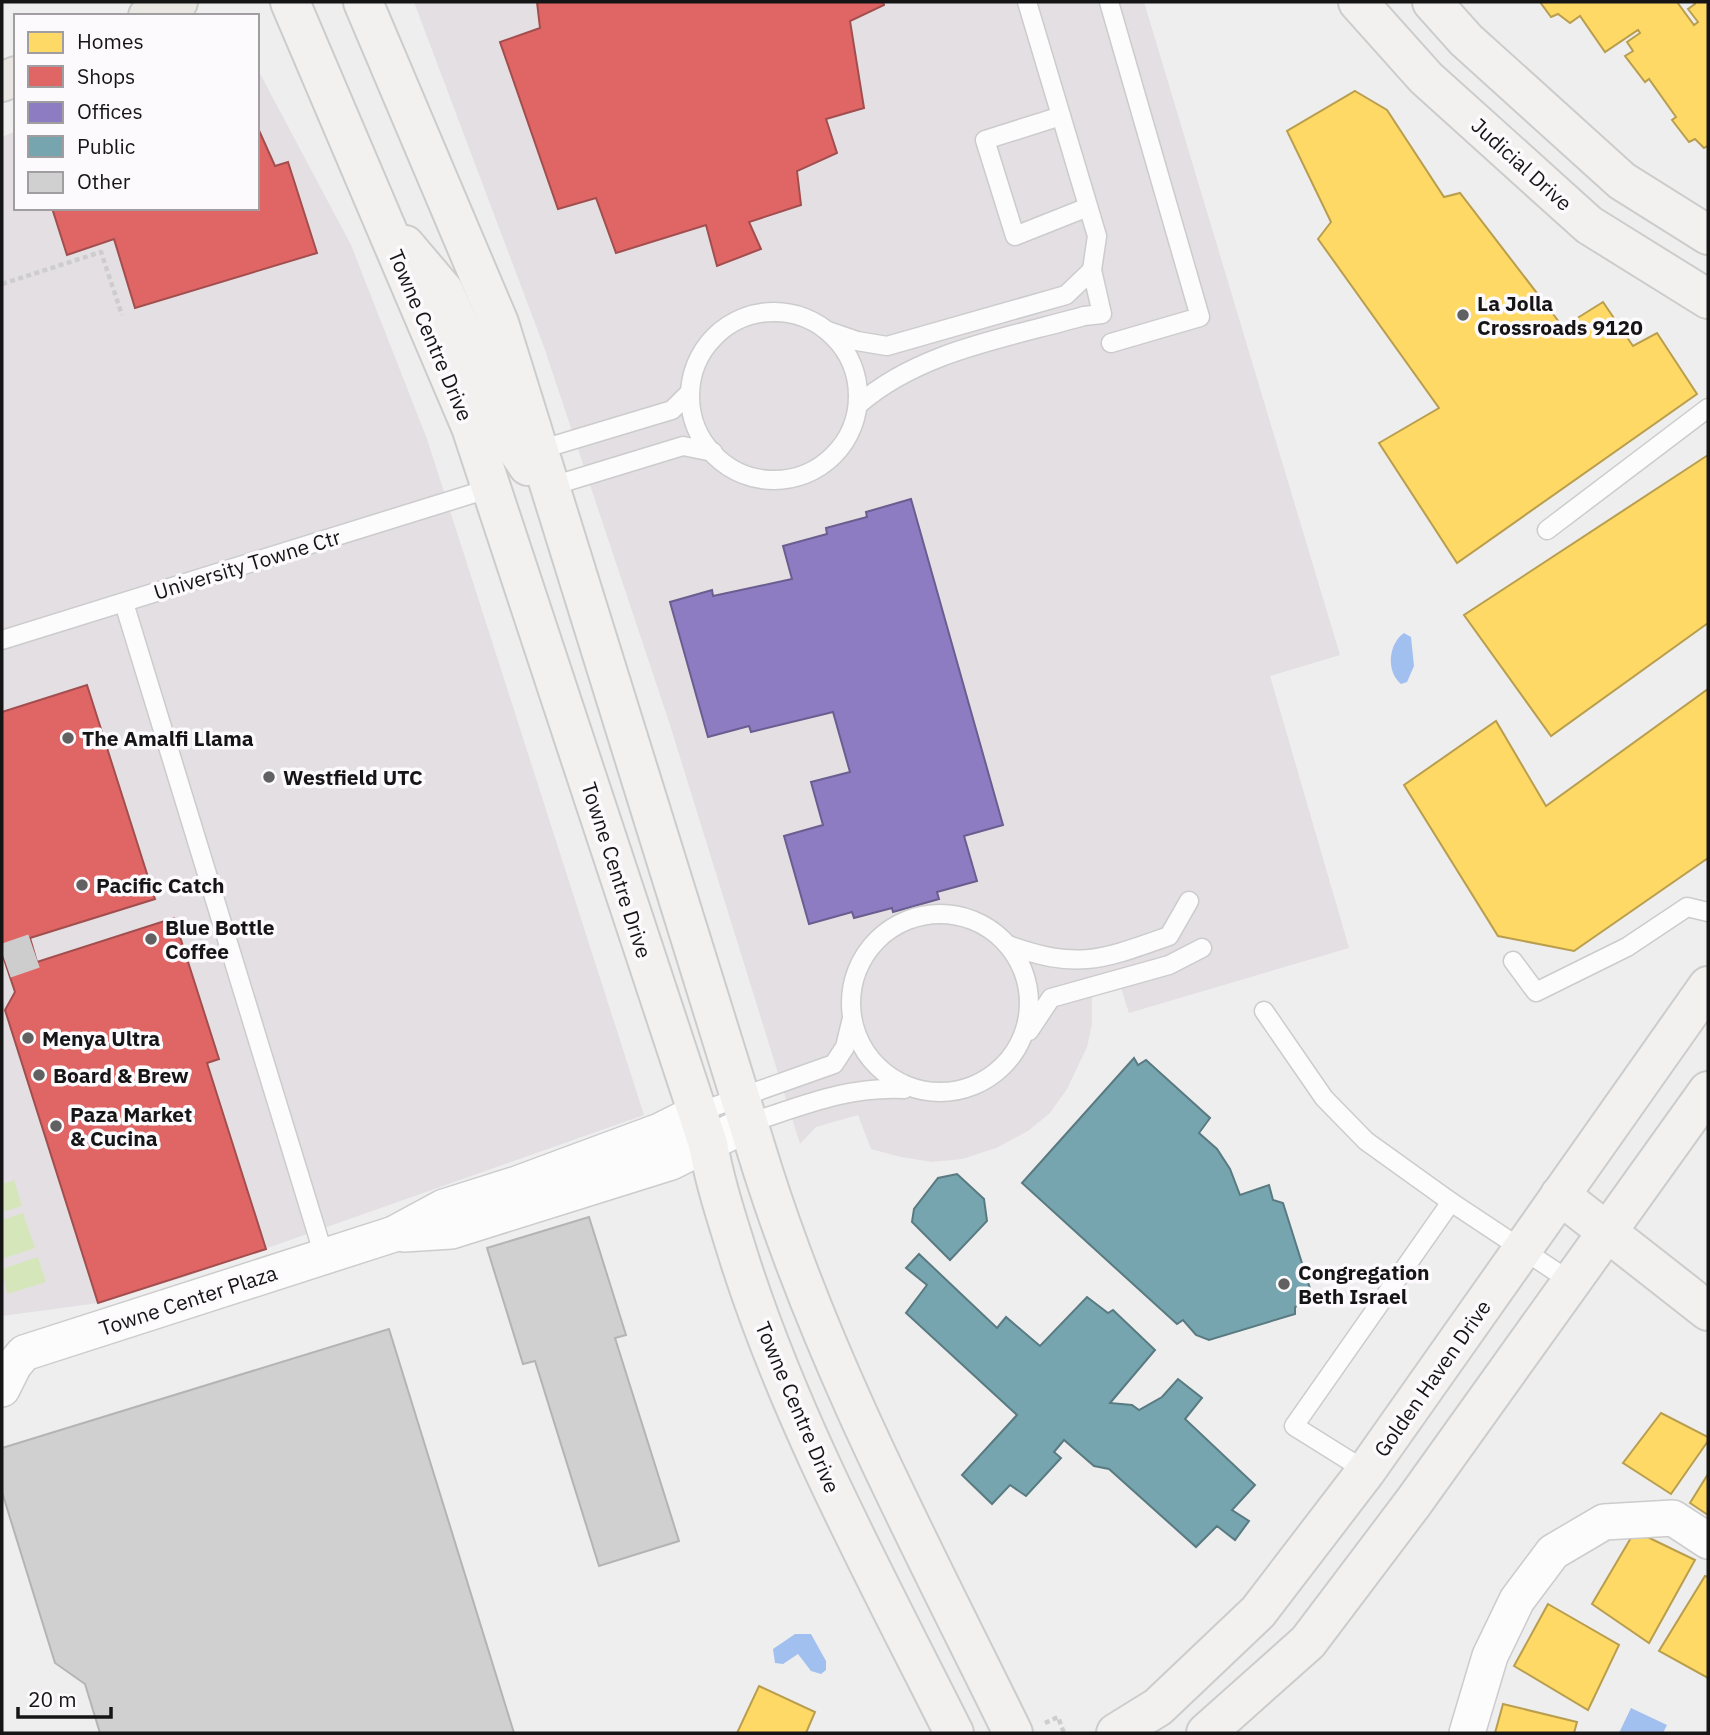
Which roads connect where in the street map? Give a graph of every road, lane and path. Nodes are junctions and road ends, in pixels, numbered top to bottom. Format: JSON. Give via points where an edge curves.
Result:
{"nodes":[{"id":1,"x":178,"y":2,"type":"edge"},
{"id":2,"x":290,"y":2,"type":"edge"},
{"id":3,"x":363,"y":2,"type":"edge"},
{"id":4,"x":1027,"y":2,"type":"edge"},
{"id":5,"x":1109,"y":2,"type":"edge"},
{"id":6,"x":1358,"y":2,"type":"edge"},
{"id":7,"x":1432,"y":2,"type":"edge"},
{"id":8,"x":152,"y":14,"type":"edge"},
{"id":9,"x":1061,"y":116,"type":"junction"},
{"id":10,"x":1088,"y":207,"type":"junction"},
{"id":11,"x":381,"y":217,"type":"junction"},
{"id":12,"x":1708,"y":235,"type":"edge"},
{"id":13,"x":1093,"y":270,"type":"junction"},
{"id":14,"x":2,"y":284,"type":"edge"},
{"id":15,"x":1708,"y":299,"type":"edge"},
{"id":16,"x":122,"y":315,"type":"dead end"},
{"id":17,"x":827,"y":330,"type":"junction"},
{"id":18,"x":1111,"y":343,"type":"dead end"},
{"id":19,"x":688,"y":394,"type":"junction"},
{"id":20,"x":858,"y":405,"type":"junction"},
{"id":21,"x":1708,"y":408,"type":"edge"},
{"id":22,"x":539,"y":450,"type":"junction"},
{"id":23,"x":713,"y":452,"type":"junction"},
{"id":24,"x":552,"y":486,"type":"junction"},
{"id":25,"x":491,"y":488,"type":"junction"},
{"id":26,"x":1547,"y":530,"type":"dead end"},
{"id":27,"x":124,"y":603,"type":"junction"},
{"id":28,"x":2,"y":640,"type":"edge"},
{"id":29,"x":1189,"y":901,"type":"dead end"},
{"id":30,"x":1708,"y":912,"type":"edge"},
{"id":31,"x":1008,"y":945,"type":"junction"},
{"id":32,"x":1202,"y":947,"type":"dead end"},
{"id":33,"x":1513,"y":961,"type":"dead end"},
{"id":34,"x":1708,"y":986,"type":"edge"},
{"id":35,"x":1264,"y":1011,"type":"dead end"},
{"id":36,"x":851,"y":1022,"type":"junction"},
{"id":37,"x":1014,"y":1054,"type":"junction"},
{"id":38,"x":913,"y":1089,"type":"junction"},
{"id":39,"x":1708,"y":1091,"type":"edge"},
{"id":40,"x":745,"y":1109,"type":"junction"},
{"id":41,"x":702,"y":1128,"type":"junction"},
{"id":42,"x":1560,"y":1195,"type":"junction"},
{"id":43,"x":1451,"y":1202,"type":"junction"},
{"id":44,"x":1608,"y":1233,"type":"junction"},
{"id":45,"x":1522,"y":1249,"type":"junction"},
{"id":46,"x":324,"y":1256,"type":"junction"},
{"id":47,"x":1573,"y":1283,"type":"junction"},
{"id":48,"x":1708,"y":1311,"type":"edge"},
{"id":49,"x":2,"y":1389,"type":"edge"},
{"id":50,"x":1366,"y":1471,"type":"junction"},
{"id":51,"x":1708,"y":1541,"type":"edge"},
{"id":52,"x":954,"y":1733,"type":"edge"},
{"id":53,"x":1013,"y":1733,"type":"edge"},
{"id":54,"x":1116,"y":1733,"type":"edge"},
{"id":55,"x":1206,"y":1733,"type":"edge"},
{"id":56,"x":1467,"y":1733,"type":"edge"}],
"edges":[{"from":1,"to":8,"type":"main road"},
{"from":2,"to":11,"type":"main road","name":"Towne Centre Drive"},
{"from":3,"to":22,"type":"main road","via":[[499,323]]},
{"from":4,"to":9,"type":"lane"},
{"from":5,"to":18,"type":"lane","via":[[1200,317]]},
{"from":6,"to":15,"type":"main road","name":"Judicial Drive","via":[[1426,78],[1589,225]]},
{"from":7,"to":12,"type":"main road","via":[[1466,40],[1622,181]]},
{"from":9,"to":10,"type":"lane"},
{"from":9,"to":10,"type":"lane","via":[[985,140],[1015,236]]},
{"from":10,"to":13,"type":"lane","via":[[1097,236]]},
{"from":11,"to":24,"type":"main road","via":[[444,292],[515,452]]},
{"from":11,"to":25,"type":"main road","name":"Towne Centre Drive","via":[[471,427]]},
{"from":13,"to":17,"type":"lane","via":[[1066,295],[887,346]]},
{"from":13,"to":20,"type":"lane","via":[[1102,314],[921,364],[879,387]]},
{"from":14,"to":16,"type":"path","via":[[101,252]]},
{"from":17,"to":19,"type":"lane","via":[[790,313],[756,313],[722,329],[703,348]]},
{"from":17,"to":20,"type":"lane","via":[[847,353]]},
{"from":19,"to":22,"type":"lane","via":[[672,410]]},
{"from":19,"to":23,"type":"lane","via":[[693,423]]},
{"from":20,"to":23,"type":"lane","via":[[850,433],[830,459],[804,475],[774,480],[746,476],[721,463]]},
{"from":21,"to":26,"type":"lane"},
{"from":22,"to":24,"type":"main road"},
{"from":23,"to":24,"type":"lane","via":[[683,446]]},
{"from":24,"to":40,"type":"main road"},
{"from":25,"to":27,"type":"lane","name":"University Towne Ctr"},
{"from":25,"to":41,"type":"main road","name":"Towne Centre Drive"},
{"from":27,"to":28,"type":"lane","name":"University Towne Ctr"},
{"from":27,"to":46,"type":"lane"},
{"from":29,"to":31,"type":"lane","via":[[1169,936],[1102,960],[1047,959]]},
{"from":30,"to":33,"type":"lane","via":[[1687,907],[1628,947],[1536,992]]},
{"from":31,"to":36,"type":"lane","via":[[989,928],[951,915],[913,918],[889,929],[869,947],[856,970],[850,995]]},
{"from":31,"to":37,"type":"lane","via":[[1028,987],[1029,1011]]},
{"from":32,"to":37,"type":"lane","via":[[1169,965],[1051,998]]},
{"from":34,"to":42,"type":"main road","name":"Golden Haven Drive"},
{"from":35,"to":43,"type":"lane","via":[[1324,1098],[1366,1140]]},
{"from":36,"to":38,"type":"lane","via":[[867,1057],[879,1070]]},
{"from":36,"to":40,"type":"lane","via":[[845,1047],[834,1064]]},
{"from":37,"to":38,"type":"lane","via":[[989,1077],[958,1091]]},
{"from":38,"to":40,"type":"lane","via":[[872,1087]]},
{"from":39,"to":44,"type":"main road"},
{"from":40,"to":41,"type":"street","name":"Towne Center Plaza"},
{"from":40,"to":53,"type":"main road","via":[[806,1297],[835,1368]]},
{"from":41,"to":46,"type":"street","name":"Towne Center Plaza","via":[[621,1145],[444,1207],[394,1234]]},
{"from":41,"to":52,"type":"main road","name":"Towne Centre Drive","via":[[753,1301],[794,1406]]},
{"from":42,"to":44,"type":"main road"},
{"from":42,"to":45,"type":"main road","name":"Golden Haven Drive"},
{"from":43,"to":45,"type":"lane"},
{"from":43,"to":50,"type":"lane","via":[[1294,1426]]},
{"from":44,"to":47,"type":"main road"},
{"from":44,"to":48,"type":"main road"},
{"from":45,"to":47,"type":"lane"},
{"from":45,"to":50,"type":"main road","name":"Golden Haven Drive"},
{"from":46,"to":49,"type":"street","name":"Towne Center Plaza","via":[[24,1353]]},
{"from":47,"to":55,"type":"main road","via":[[1308,1642]]},
{"from":50,"to":54,"type":"main road","name":"Golden Haven Drive","via":[[1258,1612],[1158,1707]]},
{"from":51,"to":56,"type":"street","via":[[1673,1518],[1604,1522],[1553,1552],[1517,1600],[1490,1656]]}]}
